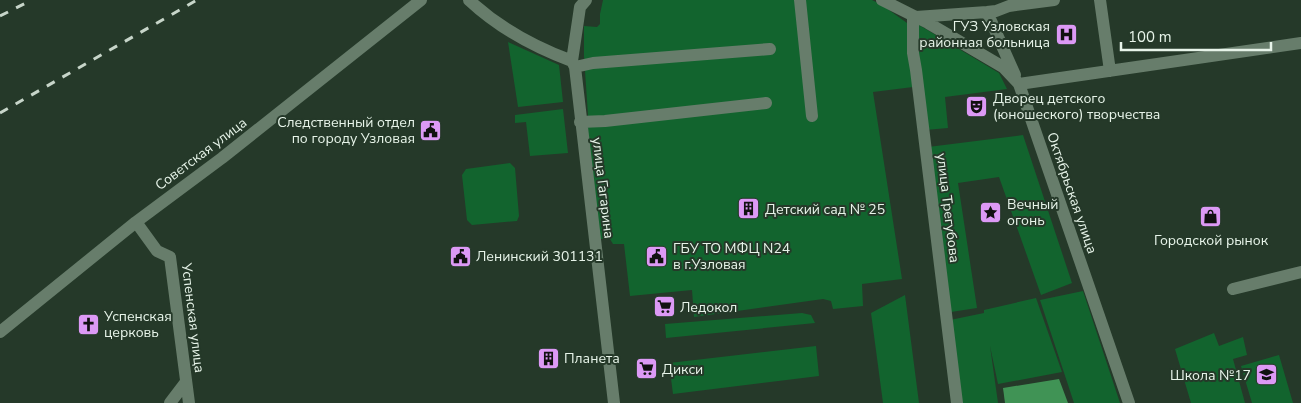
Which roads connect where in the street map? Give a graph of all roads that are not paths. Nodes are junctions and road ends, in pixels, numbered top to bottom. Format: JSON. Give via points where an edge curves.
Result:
{"nodes":[{"id":1,"x":421,"y":0,"type":"edge"},
{"id":2,"x":469,"y":0,"type":"edge"},
{"id":3,"x":800,"y":0,"type":"edge"},
{"id":4,"x":882,"y":0,"type":"edge"},
{"id":5,"x":1054,"y":0,"type":"edge"},
{"id":6,"x":1100,"y":0,"type":"edge"},
{"id":7,"x":581,"y":2,"type":"edge"},
{"id":8,"x":988,"y":12,"type":"junction"},
{"id":9,"x":913,"y":17,"type":"junction"},
{"id":10,"x":1301,"y":42,"type":"edge"},
{"id":11,"x":770,"y":50,"type":"dead end"},
{"id":12,"x":574,"y":64,"type":"junction"},
{"id":13,"x":1110,"y":71,"type":"junction"},
{"id":14,"x":1019,"y":84,"type":"junction"},
{"id":15,"x":766,"y":103,"type":"dead end"},
{"id":16,"x":812,"y":116,"type":"dead end"},
{"id":17,"x":580,"y":122,"type":"junction"},
{"id":18,"x":136,"y":222,"type":"junction"},
{"id":19,"x":1301,"y":272,"type":"edge"},
{"id":20,"x":1233,"y":289,"type":"dead end"},
{"id":21,"x":0,"y":332,"type":"edge"},
{"id":22,"x":186,"y":382,"type":"junction"},
{"id":23,"x":170,"y":403,"type":"edge"},
{"id":24,"x":189,"y":403,"type":"edge"},
{"id":25,"x":614,"y":403,"type":"edge"},
{"id":26,"x":957,"y":403,"type":"edge"},
{"id":27,"x":1129,"y":403,"type":"edge"}],
"edges":[{"from":1,"to":18,"type":"street","name":"Советская улица","via":[[230,152]]},
{"from":2,"to":12,"type":"street","via":[[523,40]]},
{"from":3,"to":16,"type":"street"},
{"from":4,"to":9,"type":"street","name":"Октябрьская улица"},
{"from":5,"to":8,"type":"street"},
{"from":6,"to":13,"type":"street"},
{"from":7,"to":12,"type":"street","name":"улица Гагарина"},
{"from":8,"to":9,"type":"street"},
{"from":8,"to":14,"type":"street"},
{"from":9,"to":14,"type":"street","name":"Октябрьская улица","via":[[1003,67]]},
{"from":9,"to":26,"type":"street","name":"улица Трегубова","via":[[913,53]]},
{"from":10,"to":13,"type":"street"},
{"from":11,"to":12,"type":"street"},
{"from":12,"to":17,"type":"street","name":"улица Гагарина"},
{"from":13,"to":14,"type":"street"},
{"from":14,"to":27,"type":"street","name":"Октябрьская улица"},
{"from":15,"to":17,"type":"street"},
{"from":17,"to":25,"type":"street","name":"улица Гагарина"},
{"from":18,"to":21,"type":"street","name":"Советская улица"},
{"from":18,"to":22,"type":"street","name":"Успенская улица","via":[[158,250],[170,257]]},
{"from":19,"to":20,"type":"street"},
{"from":22,"to":23,"type":"street"},
{"from":22,"to":24,"type":"street","name":"Успенская улица"}]}
